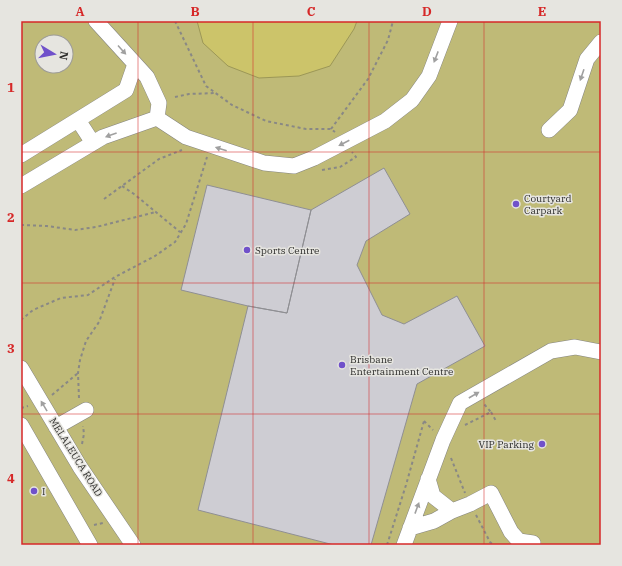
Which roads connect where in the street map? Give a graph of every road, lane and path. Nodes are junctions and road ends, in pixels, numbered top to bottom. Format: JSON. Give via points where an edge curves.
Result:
{"nodes":[{"id":1,"x":96,"y":21,"type":"edge"},
{"id":2,"x":175,"y":21,"type":"edge"},
{"id":3,"x":393,"y":21,"type":"edge"},
{"id":4,"x":450,"y":21,"type":"edge"},
{"id":5,"x":601,"y":42,"type":"edge"},
{"id":6,"x":135,"y":64,"type":"junction"},
{"id":7,"x":216,"y":93,"type":"junction"},
{"id":8,"x":176,"y":97,"type":"dead end"},
{"id":9,"x":157,"y":118,"type":"junction"},
{"id":10,"x":78,"y":120,"type":"junction"},
{"id":11,"x":549,"y":130,"type":"dead end"},
{"id":12,"x":93,"y":143,"type":"junction"},
{"id":13,"x":208,"y":152,"type":"dead end"},
{"id":14,"x":21,"y":155,"type":"edge"},
{"id":15,"x":21,"y":186,"type":"edge"},
{"id":16,"x":122,"y":186,"type":"dead end"},
{"id":17,"x":156,"y":212,"type":"junction"},
{"id":18,"x":21,"y":225,"type":"edge"},
{"id":19,"x":181,"y":232,"type":"junction"},
{"id":20,"x":115,"y":277,"type":"junction"},
{"id":21,"x":21,"y":320,"type":"edge"},
{"id":22,"x":601,"y":352,"type":"edge"},
{"id":23,"x":21,"y":368,"type":"edge"},
{"id":24,"x":78,"y":373,"type":"junction"},
{"id":25,"x":477,"y":394,"type":"junction"},
{"id":26,"x":35,"y":405,"type":"junction"},
{"id":27,"x":21,"y":408,"type":"edge"},
{"id":28,"x":83,"y":412,"type":"junction"},
{"id":29,"x":491,"y":412,"type":"junction"},
{"id":30,"x":496,"y":421,"type":"dead end"},
{"id":31,"x":21,"y":425,"type":"edge"},
{"id":32,"x":464,"y":426,"type":"dead end"},
{"id":33,"x":56,"y":427,"type":"junction"},
{"id":34,"x":443,"y":440,"type":"junction"},
{"id":35,"x":74,"y":456,"type":"junction"},
{"id":36,"x":428,"y":479,"type":"junction"},
{"id":37,"x":470,"y":504,"type":"junction"},
{"id":38,"x":452,"y":511,"type":"junction"},
{"id":39,"x":410,"y":528,"type":"junction"},
{"id":40,"x":533,"y":543,"type":"dead end"},
{"id":41,"x":90,"y":545,"type":"edge"},
{"id":42,"x":133,"y":545,"type":"edge"},
{"id":43,"x":386,"y":545,"type":"edge"},
{"id":44,"x":404,"y":545,"type":"edge"},
{"id":45,"x":493,"y":545,"type":"edge"}],
"edges":[{"from":1,"to":6,"type":"street","one_way":true},
{"from":2,"to":7,"type":"path","via":[[206,86]]},
{"from":3,"to":7,"type":"path","via":[[388,40],[368,79],[331,129],[306,129],[266,121],[232,105]]},
{"from":4,"to":9,"type":"street","one_way":true,"via":[[428,76],[412,100],[374,127],[294,166],[264,163],[186,137]]},
{"from":5,"to":11,"type":"street","one_way":true,"via":[[587,59],[570,110]]},
{"from":6,"to":9,"type":"street","via":[[147,77],[159,103]]},
{"from":6,"to":10,"type":"street","via":[[126,90]]},
{"from":7,"to":8,"type":"path"},
{"from":9,"to":12,"type":"street","one_way":true},
{"from":10,"to":12,"type":"street"},
{"from":10,"to":14,"type":"street"},
{"from":12,"to":15,"type":"street"},
{"from":13,"to":19,"type":"path","via":[[186,224]]},
{"from":16,"to":17,"type":"path"},
{"from":17,"to":18,"type":"path","via":[[75,230]]},
{"from":17,"to":19,"type":"path"},
{"from":19,"to":20,"type":"path","via":[[175,242],[155,256]]},
{"from":20,"to":21,"type":"path","via":[[88,295],[61,298],[33,310]]},
{"from":20,"to":24,"type":"path","via":[[99,322],[86,341]]},
{"from":22,"to":25,"type":"street","via":[[575,347],[551,352]]},
{"from":23,"to":26,"type":"street","name":"MELALEUCA ROAD"},
{"from":24,"to":26,"type":"path"},
{"from":24,"to":28,"type":"path","via":[[79,400]]},
{"from":25,"to":29,"type":"path"},
{"from":34,"to":25,"type":"street","one_way":true,"via":[[460,403]]},
{"from":26,"to":27,"type":"path"},
{"from":33,"to":26,"type":"street","name":"MELALEUCA ROAD","one_way":true},
{"from":28,"to":33,"type":"street"},
{"from":28,"to":35,"type":"path","via":[[82,446]]},
{"from":29,"to":30,"type":"path"},
{"from":29,"to":32,"type":"path"},
{"from":31,"to":41,"type":"street"},
{"from":33,"to":35,"type":"street","name":"MELALEUCA ROAD"},
{"from":34,"to":36,"type":"street"},
{"from":34,"to":37,"type":"path"},
{"from":34,"to":43,"type":"path","via":[[424,420]]},
{"from":35,"to":42,"type":"street","name":"MELALEUCA ROAD","via":[[126,523]]},
{"from":36,"to":38,"type":"street","via":[[433,496]]},
{"from":39,"to":36,"type":"street","one_way":true},
{"from":37,"to":38,"type":"street"},
{"from":37,"to":40,"type":"street","via":[[491,492],[511,532],[519,541]]},
{"from":37,"to":45,"type":"path"},
{"from":38,"to":39,"type":"street","via":[[434,521]]},
{"from":39,"to":44,"type":"street"}]}
